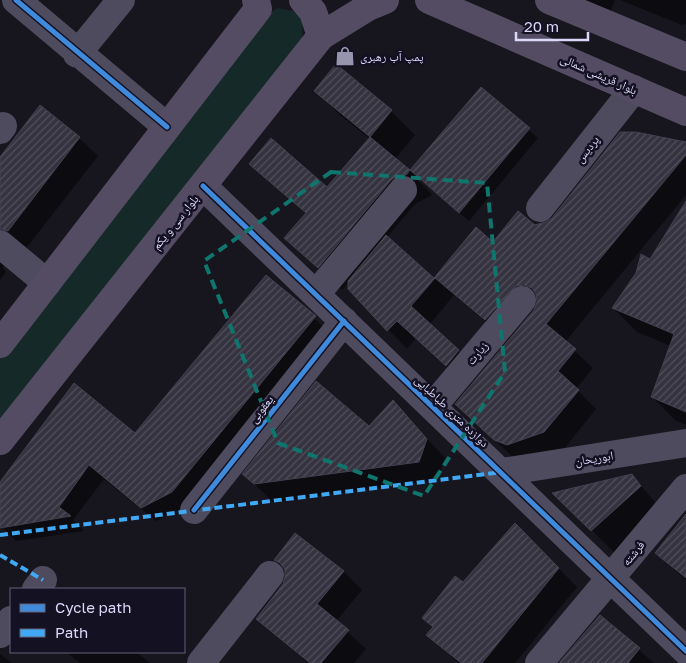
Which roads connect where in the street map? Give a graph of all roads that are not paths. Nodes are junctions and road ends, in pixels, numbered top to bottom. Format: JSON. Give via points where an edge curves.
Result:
{"nodes":[{"id":1,"x":16,"y":0,"type":"edge"},
{"id":2,"x":121,"y":0,"type":"edge"},
{"id":3,"x":303,"y":0,"type":"edge"},
{"id":4,"x":385,"y":0,"type":"edge"},
{"id":5,"x":429,"y":0,"type":"edge"},
{"id":6,"x":549,"y":0,"type":"edge"},
{"id":7,"x":262,"y":3,"type":"edge"},
{"id":8,"x":320,"y":36,"type":"junction"},
{"id":9,"x":685,"y":53,"type":"edge"},
{"id":10,"x":77,"y":54,"type":"junction"},
{"id":11,"x":634,"y":89,"type":"junction"},
{"id":12,"x":686,"y":112,"type":"edge"},
{"id":13,"x":166,"y":127,"type":"junction"},
{"id":14,"x":203,"y":186,"type":"junction"},
{"id":15,"x":403,"y":190,"type":"dead end"},
{"id":16,"x":540,"y":208,"type":"dead end"},
{"id":17,"x":0,"y":244,"type":"edge"},
{"id":18,"x":47,"y":283,"type":"junction"},
{"id":19,"x":316,"y":294,"type":"junction"},
{"id":20,"x":522,"y":300,"type":"dead end"},
{"id":21,"x":344,"y":321,"type":"junction"},
{"id":22,"x":0,"y":344,"type":"edge"},
{"id":23,"x":432,"y":406,"type":"junction"},
{"id":24,"x":0,"y":441,"type":"edge"},
{"id":25,"x":686,"y":443,"type":"edge"},
{"id":26,"x":502,"y":472,"type":"junction"},
{"id":27,"x":686,"y":488,"type":"edge"},
{"id":28,"x":194,"y":510,"type":"dead end"},
{"id":29,"x":270,"y":575,"type":"dead end"},
{"id":30,"x":612,"y":578,"type":"junction"},
{"id":31,"x":10,"y":621,"type":"edge"},
{"id":32,"x":0,"y":634,"type":"edge"},
{"id":33,"x":686,"y":651,"type":"edge"},
{"id":34,"x":201,"y":663,"type":"edge"},
{"id":35,"x":540,"y":663,"type":"edge"}],
"edges":[{"from":1,"to":10,"type":"street"},
{"from":2,"to":10,"type":"street"},
{"from":3,"to":8,"type":"main road","via":[[313,12]]},
{"from":4,"to":8,"type":"main road","name":"بلوار سی و یکم"},
{"from":5,"to":11,"type":"main road","name":"بلوار قریشی شمالی"},
{"from":6,"to":9,"type":"main road"},
{"from":7,"to":13,"type":"main road"},
{"from":8,"to":14,"type":"main road","name":"بلوار سی و یکم"},
{"from":10,"to":13,"type":"street"},
{"from":11,"to":12,"type":"main road","name":"بلوار قریشی شمالی"},
{"from":11,"to":16,"type":"street","name":"پردیس"},
{"from":13,"to":18,"type":"main road"},
{"from":14,"to":19,"type":"street","name":"دوازده متری طباطبایی"},
{"from":14,"to":24,"type":"main road","name":"بلوار سی و یکم"},
{"from":15,"to":19,"type":"street"},
{"from":17,"to":18,"type":"street"},
{"from":18,"to":22,"type":"main road"},
{"from":19,"to":21,"type":"street","name":"دوازده متری طباطبایی"},
{"from":20,"to":23,"type":"street","name":"زیارت"},
{"from":21,"to":23,"type":"street","name":"دوازده متری طباطبایی"},
{"from":21,"to":28,"type":"street","name":"یعقوبی"},
{"from":23,"to":26,"type":"street","name":"دوازده متری طباطبایی"},
{"from":25,"to":26,"type":"street","name":"ابوریحان"},
{"from":26,"to":30,"type":"street","name":"دوازده متری طباطبایی"},
{"from":27,"to":30,"type":"street","name":"فرشته"},
{"from":29,"to":34,"type":"street"},
{"from":30,"to":33,"type":"street","name":"دوازده متری طباطبایی"},
{"from":30,"to":35,"type":"street","name":"فرشته"},
{"from":31,"to":32,"type":"street"}]}
